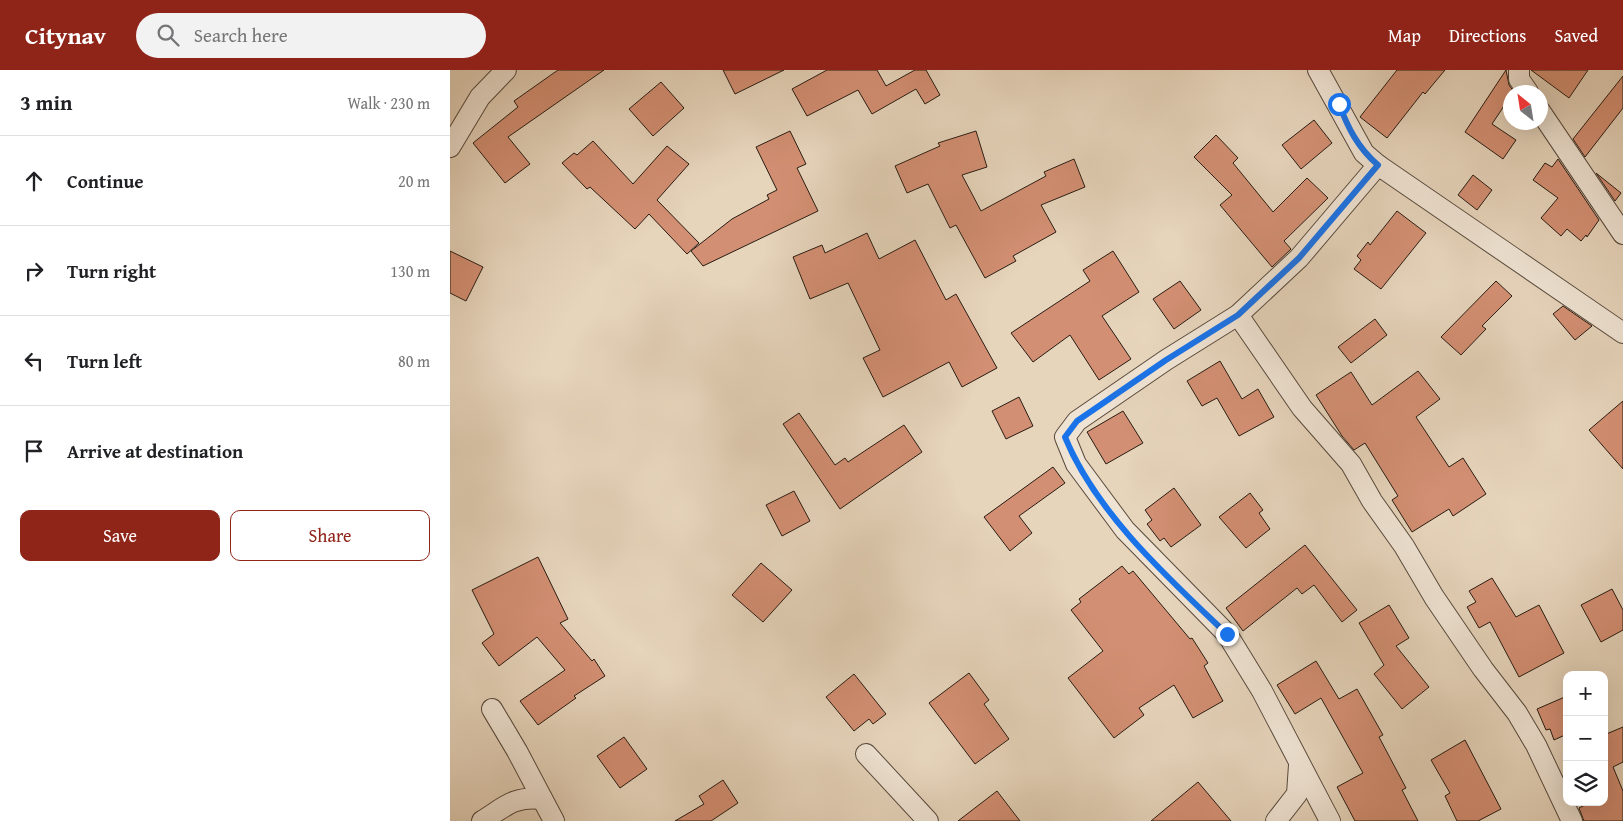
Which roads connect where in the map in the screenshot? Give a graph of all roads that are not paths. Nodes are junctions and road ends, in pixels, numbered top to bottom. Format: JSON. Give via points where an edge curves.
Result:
{"nodes":[{"id":1,"x":506,"y":70,"type":"edge"},
{"id":2,"x":1318,"y":70,"type":"edge"},
{"id":3,"x":1519,"y":70,"type":"edge"},
{"id":4,"x":1523,"y":85,"type":"edge"},
{"id":5,"x":1548,"y":123,"type":"edge"},
{"id":6,"x":450,"y":147,"type":"edge"},
{"id":7,"x":1378,"y":165,"type":"junction"},
{"id":8,"x":1623,"y":234,"type":"edge"},
{"id":9,"x":1238,"y":315,"type":"junction"},
{"id":10,"x":1623,"y":333,"type":"edge"},
{"id":11,"x":492,"y":709,"type":"dead end"},
{"id":12,"x":866,"y":754,"type":"dead end"},
{"id":13,"x":1299,"y":766,"type":"junction"},
{"id":14,"x":542,"y":799,"type":"junction"},
{"id":15,"x":482,"y":821,"type":"edge"},
{"id":16,"x":554,"y":821,"type":"edge"},
{"id":17,"x":928,"y":821,"type":"edge"},
{"id":18,"x":1276,"y":821,"type":"edge"},
{"id":19,"x":1330,"y":821,"type":"edge"},
{"id":20,"x":1572,"y":821,"type":"edge"}],
"edges":[{"from":1,"to":6,"type":"street","via":[[480,97]]},
{"from":2,"to":7,"type":"street","via":[[1364,153]]},
{"from":3,"to":4,"type":"street"},
{"from":5,"to":8,"type":"street"},
{"from":7,"to":9,"type":"street","via":[[1299,258]]},
{"from":7,"to":10,"type":"street"},
{"from":9,"to":13,"type":"street","via":[[1077,421],[1065,437],[1076,464],[1125,530],[1227,634],[1262,691]]},
{"from":9,"to":20,"type":"street","via":[[1302,408],[1351,464],[1434,596],[1517,713]]},
{"from":11,"to":14,"type":"street"},
{"from":12,"to":17,"type":"street"},
{"from":13,"to":18,"type":"street","via":[[1297,794]]},
{"from":13,"to":19,"type":"street"},
{"from":14,"to":15,"type":"street","via":[[514,800]]},
{"from":14,"to":16,"type":"street"}]}
